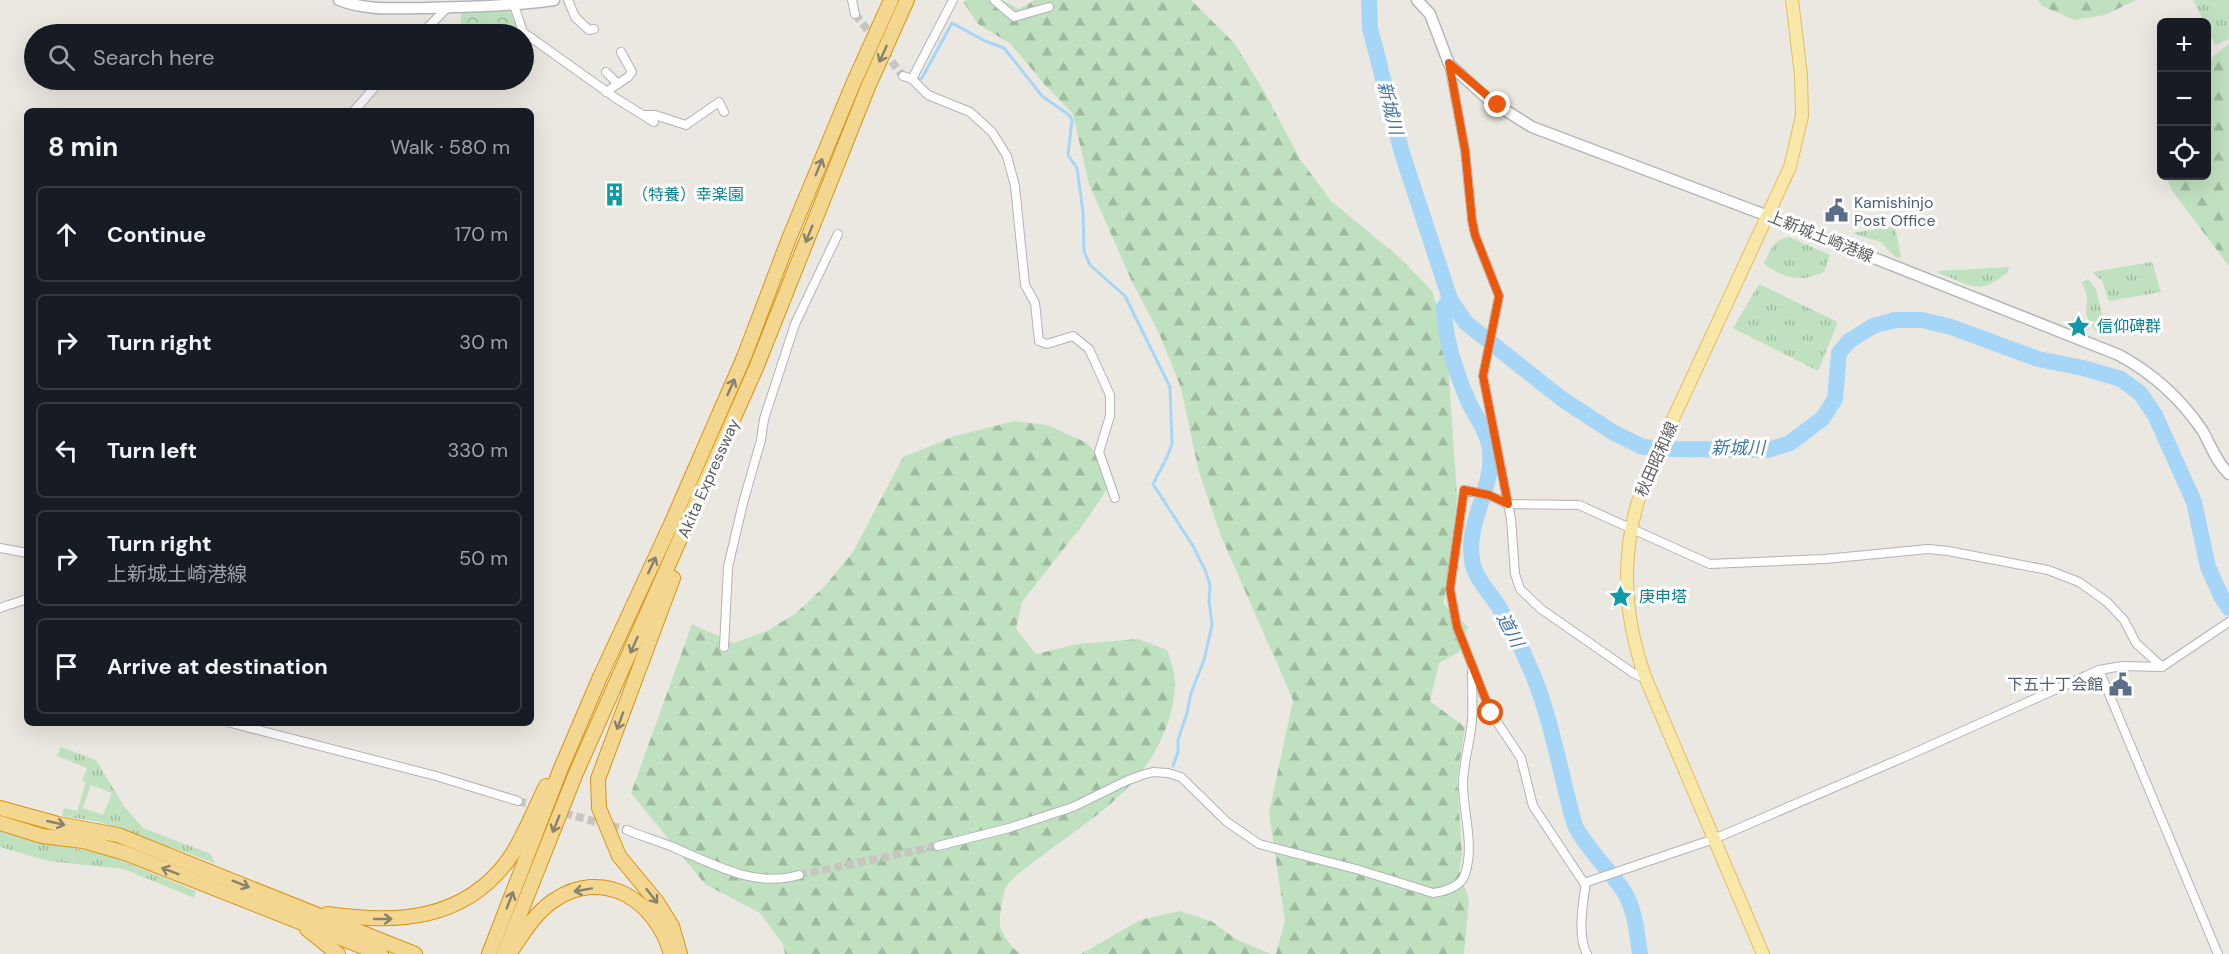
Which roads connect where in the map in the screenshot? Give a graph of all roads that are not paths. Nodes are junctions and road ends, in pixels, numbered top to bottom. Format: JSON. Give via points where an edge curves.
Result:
{"nodes":[{"id":1,"x":339,"y":0,"type":"edge"},
{"id":2,"x":554,"y":0,"type":"edge"},
{"id":3,"x":568,"y":0,"type":"edge"},
{"id":4,"x":852,"y":0,"type":"edge"},
{"id":5,"x":891,"y":0,"type":"edge"},
{"id":6,"x":907,"y":0,"type":"edge"},
{"id":7,"x":953,"y":0,"type":"edge"},
{"id":8,"x":994,"y":0,"type":"edge"},
{"id":9,"x":1417,"y":0,"type":"edge"},
{"id":10,"x":1792,"y":0,"type":"edge"},
{"id":11,"x":514,"y":5,"type":"junction"},
{"id":12,"x":1049,"y":7,"type":"dead end"},
{"id":13,"x":447,"y":8,"type":"junction"},
{"id":14,"x":855,"y":14,"type":"tunnel mouth"},
{"id":15,"x":431,"y":24,"type":"edge"},
{"id":16,"x":520,"y":24,"type":"edge"},
{"id":17,"x":594,"y":29,"type":"dead end"},
{"id":18,"x":534,"y":40,"type":"edge"},
{"id":19,"x":621,"y":52,"type":"dead end"},
{"id":20,"x":1449,"y":63,"type":"junction"},
{"id":21,"x":606,"y":72,"type":"dead end"},
{"id":22,"x":903,"y":76,"type":"tunnel mouth"},
{"id":23,"x":912,"y":80,"type":"junction"},
{"id":24,"x":618,"y":84,"type":"junction"},
{"id":25,"x":372,"y":90,"type":"edge"},
{"id":26,"x":606,"y":92,"type":"junction"},
{"id":27,"x":357,"y":108,"type":"edge"},
{"id":28,"x":724,"y":112,"type":"dead end"},
{"id":29,"x":642,"y":115,"type":"junction"},
{"id":30,"x":654,"y":122,"type":"dead end"},
{"id":31,"x":1768,"y":216,"type":"junction"},
{"id":32,"x":838,"y":234,"type":"dead end"},
{"id":33,"x":721,"y":449,"type":"junction"},
{"id":34,"x":2229,"y":474,"type":"edge"},
{"id":35,"x":1115,"y":498,"type":"dead end"},
{"id":36,"x":1508,"y":504,"type":"junction"},
{"id":37,"x":1632,"y":529,"type":"junction"},
{"id":38,"x":0,"y":548,"type":"edge"},
{"id":39,"x":24,"y":552,"type":"edge"},
{"id":40,"x":24,"y":601,"type":"edge"},
{"id":41,"x":0,"y":608,"type":"edge"},
{"id":42,"x":2229,"y":622,"type":"edge"},
{"id":43,"x":724,"y":647,"type":"dead end"},
{"id":44,"x":1472,"y":666,"type":"junction"},
{"id":45,"x":2162,"y":667,"type":"junction"},
{"id":46,"x":2099,"y":670,"type":"junction"},
{"id":47,"x":600,"y":677,"type":"junction"},
{"id":48,"x":1646,"y":679,"type":"junction"},
{"id":49,"x":243,"y":726,"type":"edge"},
{"id":50,"x":518,"y":801,"type":"tunnel mouth"},
{"id":51,"x":0,"y":808,"type":"edge"},
{"id":52,"x":0,"y":823,"type":"edge"},
{"id":53,"x":627,"y":830,"type":"tunnel mouth"},
{"id":54,"x":1714,"y":839,"type":"junction"},
{"id":55,"x":938,"y":846,"type":"tunnel mouth"},
{"id":56,"x":799,"y":875,"type":"tunnel mouth"},
{"id":57,"x":1586,"y":882,"type":"junction"},
{"id":58,"x":298,"y":914,"type":"junction"},
{"id":59,"x":338,"y":954,"type":"edge"},
{"id":60,"x":381,"y":954,"type":"edge"},
{"id":61,"x":416,"y":954,"type":"edge"},
{"id":62,"x":489,"y":954,"type":"edge"},
{"id":63,"x":504,"y":954,"type":"edge"},
{"id":64,"x":509,"y":954,"type":"edge"},
{"id":65,"x":670,"y":954,"type":"edge"},
{"id":66,"x":681,"y":954,"type":"edge"},
{"id":67,"x":1587,"y":954,"type":"edge"},
{"id":68,"x":1763,"y":954,"type":"edge"},
{"id":69,"x":2218,"y":954,"type":"edge"}],
"edges":[{"from":1,"to":13,"type":"main road","via":[[366,8]]},
{"from":2,"to":11,"type":"main road"},
{"from":3,"to":17,"type":"street","via":[[575,17],[589,30]]},
{"from":4,"to":14,"type":"street"},
{"from":47,"to":5,"type":"highway","name":"Akita Expressway","one_way":true,"via":[[739,367]]},
{"from":6,"to":33,"type":"highway","name":"Akita Expressway","one_way":true},
{"from":7,"to":23,"type":"street"},
{"from":8,"to":12,"type":"street","via":[[1014,17]]},
{"from":9,"to":20,"type":"main road","name":"上新城土崎港線","via":[[1430,14]]},
{"from":10,"to":31,"type":"main road","name":"秋田昭和線","via":[[1802,75],[1802,116],[1790,167]]},
{"from":11,"to":13,"type":"main road"},
{"from":11,"to":16,"type":"street"},
{"from":13,"to":15,"type":"street"},
{"from":18,"to":26,"type":"street"},
{"from":19,"to":24,"type":"street","via":[[632,72]]},
{"from":20,"to":31,"type":"main road","name":"上新城土崎港線","via":[[1489,100],[1532,127]]},
{"from":20,"to":36,"type":"street","via":[[1475,235],[1499,296],[1483,376]]},
{"from":21,"to":24,"type":"street"},
{"from":22,"to":23,"type":"street"},
{"from":23,"to":35,"type":"street","via":[[928,96],[970,112],[992,132],[1007,156],[1015,186],[1025,285],[1035,303],[1039,340],[1047,344],[1073,336],[1089,349],[1110,395],[1110,416],[1099,452]]},
{"from":24,"to":26,"type":"street"},
{"from":25,"to":27,"type":"street"},
{"from":26,"to":29,"type":"street"},
{"from":28,"to":29,"type":"street","via":[[719,102],[686,125]]},
{"from":29,"to":30,"type":"street"},
{"from":31,"to":34,"type":"main road","name":"上新城土崎港線","via":[[2045,324],[2133,363],[2188,411]]},
{"from":31,"to":37,"type":"main road","name":"秋田昭和線","via":[[1654,458],[1637,501]]},
{"from":32,"to":43,"type":"street","via":[[795,324],[764,419],[728,567]]},
{"from":33,"to":63,"type":"highway","name":"Akita Expressway","one_way":true,"via":[[576,773]]},
{"from":33,"to":66,"type":"highway","one_way":true,"via":[[598,779],[599,808],[619,856],[657,902],[672,926]]},
{"from":36,"to":37,"type":"street","via":[[1579,505]]},
{"from":36,"to":44,"type":"street","via":[[1464,490],[1450,589],[1457,627]]},
{"from":36,"to":48,"type":"street","via":[[1520,589],[1541,609]]},
{"from":37,"to":45,"type":"street","via":[[1710,564],[1928,549],[2048,570],[2079,582],[2107,602],[2124,620],[2136,643]]},
{"from":37,"to":48,"type":"main road","name":"秋田昭和線","via":[[1627,590],[1635,649]]},
{"from":38,"to":39,"type":"street"},
{"from":40,"to":41,"type":"street"},
{"from":42,"to":45,"type":"street"},
{"from":44,"to":55,"type":"street","via":[[1472,720],[1463,781],[1467,862],[1459,884],[1440,892],[1260,844],[1227,822],[1181,777],[1168,773],[1142,775],[1073,807]]},
{"from":44,"to":57,"type":"street","via":[[1491,713],[1521,758],[1533,807]]},
{"from":45,"to":46,"type":"street"},
{"from":46,"to":54,"type":"street"},
{"from":46,"to":69,"type":"street"},
{"from":58,"to":47,"type":"highway","one_way":true,"via":[[415,917],[448,908],[490,882],[510,858]]},
{"from":62,"to":47,"type":"highway","name":"Akita Expressway","one_way":true},
{"from":48,"to":54,"type":"main road","name":"秋田昭和線"},
{"from":49,"to":50,"type":"street"},
{"from":51,"to":58,"type":"highway","one_way":true,"via":[[118,835]]},
{"from":58,"to":52,"type":"highway","one_way":true,"via":[[125,853]]},
{"from":53,"to":56,"type":"street","via":[[762,880]]},
{"from":54,"to":57,"type":"street"},
{"from":54,"to":68,"type":"main road","name":"秋田昭和線"},
{"from":57,"to":67,"type":"street","via":[[1582,930]]},
{"from":58,"to":59,"type":"highway"},
{"from":58,"to":60,"type":"highway"},
{"from":58,"to":61,"type":"highway"},
{"from":65,"to":64,"type":"highway","one_way":true,"via":[[660,925],[646,908],[630,895],[605,887],[579,889],[552,901]]}]}
